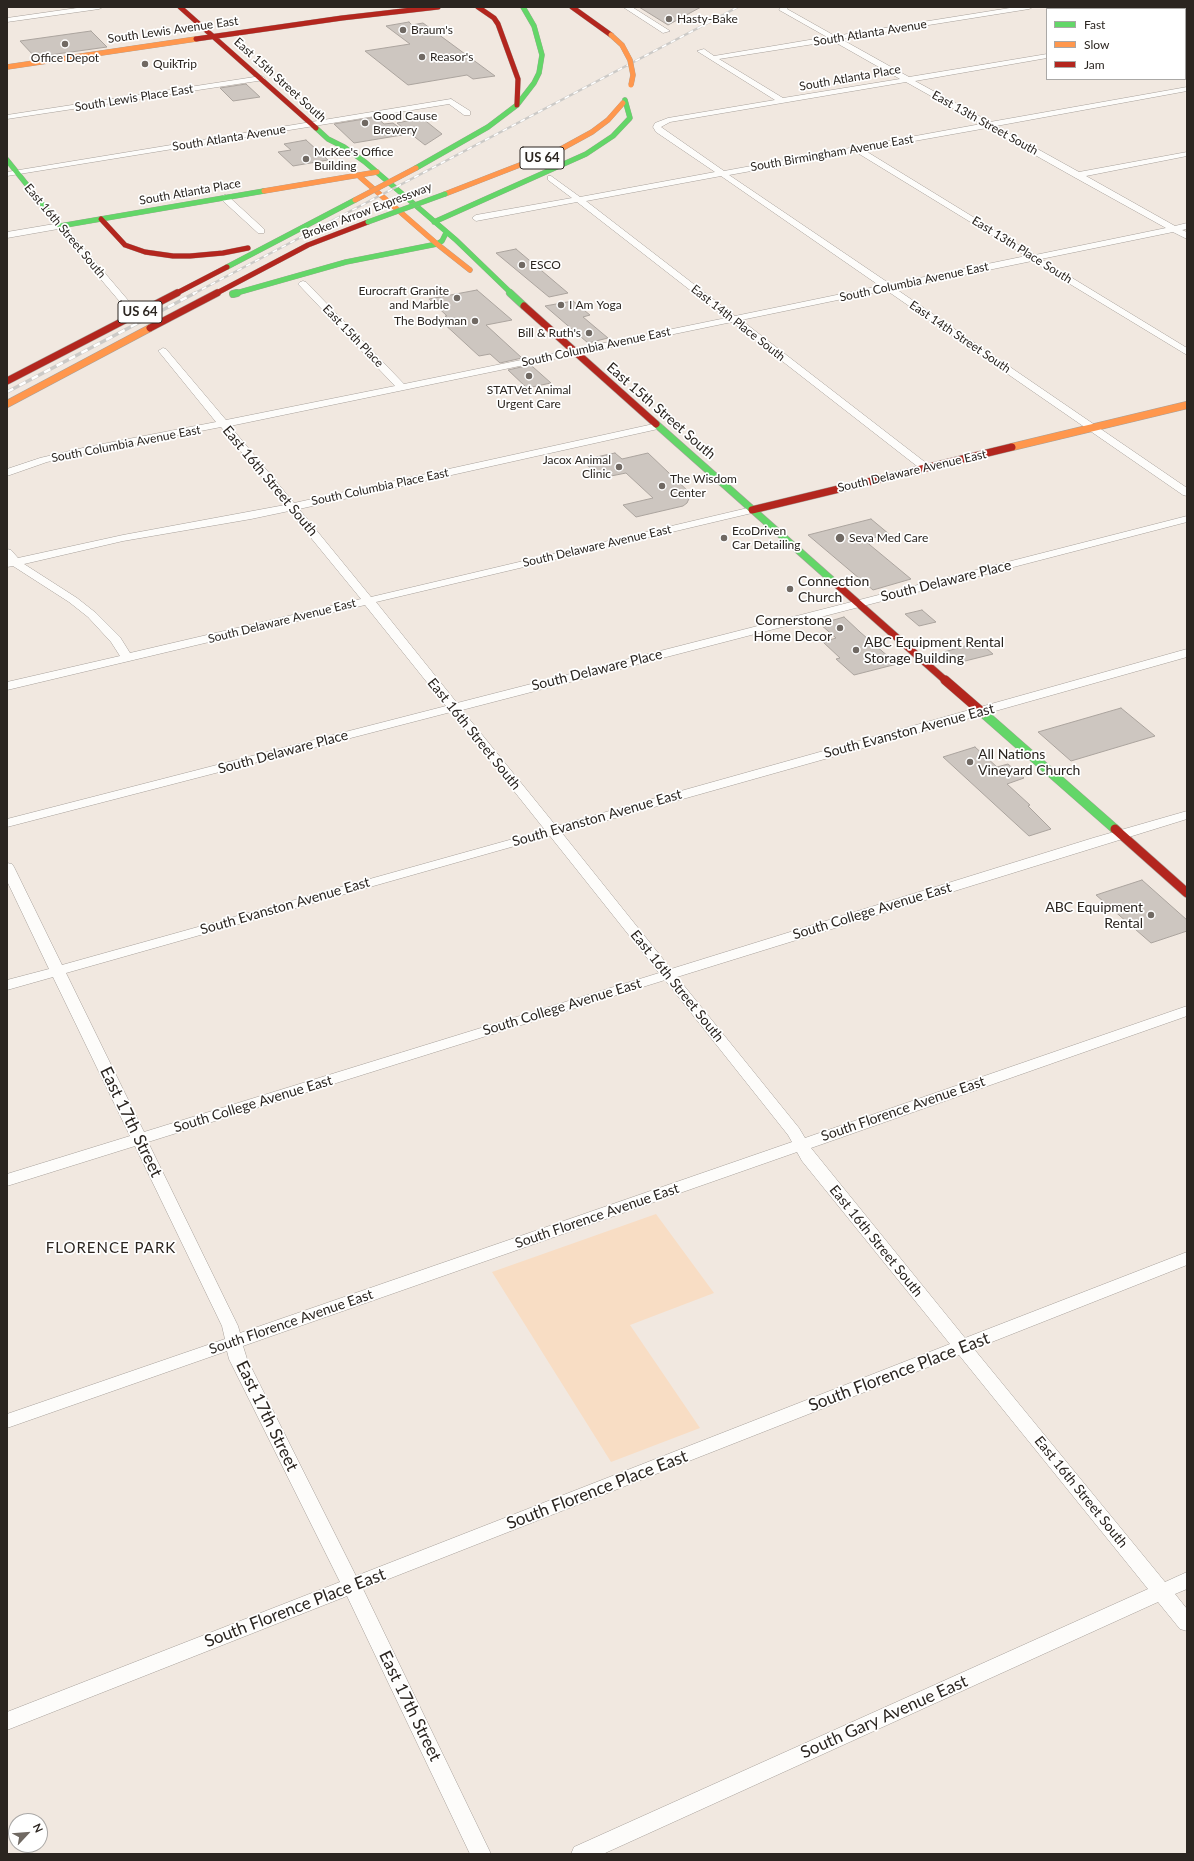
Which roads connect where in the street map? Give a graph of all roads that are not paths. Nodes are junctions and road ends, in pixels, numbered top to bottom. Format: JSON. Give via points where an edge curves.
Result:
{"nodes":[{"id":1,"x":99,"y":7,"type":"edge"},
{"id":2,"x":180,"y":7,"type":"edge"},
{"id":3,"x":398,"y":7,"type":"edge"},
{"id":4,"x":438,"y":7,"type":"edge"},
{"id":5,"x":478,"y":7,"type":"edge"},
{"id":6,"x":523,"y":7,"type":"edge"},
{"id":7,"x":572,"y":7,"type":"edge"},
{"id":8,"x":627,"y":7,"type":"edge"},
{"id":9,"x":1029,"y":7,"type":"edge"},
{"id":10,"x":784,"y":8,"type":"edge"},
{"id":11,"x":342,"y":18,"type":"junction"},
{"id":12,"x":7,"y":20,"type":"edge"},
{"id":13,"x":666,"y":31,"type":"dead end"},
{"id":14,"x":213,"y":36,"type":"junction"},
{"id":15,"x":834,"y":38,"type":"junction"},
{"id":16,"x":701,"y":51,"type":"dead end"},
{"id":17,"x":1046,"y":56,"type":"edge"},
{"id":18,"x":712,"y":58,"type":"junction"},
{"id":19,"x":7,"y":67,"type":"edge"},
{"id":20,"x":262,"y":78,"type":"junction"},
{"id":21,"x":908,"y":80,"type":"junction"},
{"id":22,"x":1187,"y":89,"type":"edge"},
{"id":23,"x":626,"y":100,"type":"junction"},
{"id":24,"x":782,"y":101,"type":"junction"},
{"id":25,"x":517,"y":105,"type":"junction"},
{"id":26,"x":467,"y":113,"type":"dead end"},
{"id":27,"x":7,"y":117,"type":"edge"},
{"id":28,"x":312,"y":124,"type":"junction"},
{"id":29,"x":658,"y":125,"type":"joint"},
{"id":30,"x":989,"y":125,"type":"junction"},
{"id":31,"x":328,"y":139,"type":"junction"},
{"id":32,"x":857,"y":149,"type":"junction"},
{"id":33,"x":336,"y":153,"type":"dead end"},
{"id":34,"x":1187,"y":154,"type":"edge"},
{"id":35,"x":7,"y":160,"type":"edge"},
{"id":36,"x":349,"y":167,"type":"dead end"},
{"id":37,"x":17,"y":172,"type":"junction"},
{"id":38,"x":377,"y":172,"type":"junction"},
{"id":39,"x":722,"y":173,"type":"junction"},
{"id":40,"x":7,"y":174,"type":"edge"},
{"id":41,"x":358,"y":175,"type":"junction"},
{"id":42,"x":1077,"y":175,"type":"junction"},
{"id":43,"x":551,"y":178,"type":"dead end"},
{"id":44,"x":225,"y":198,"type":"junction"},
{"id":45,"x":578,"y":199,"type":"junction"},
{"id":46,"x":476,"y":218,"type":"dead end"},
{"id":47,"x":101,"y":219,"type":"junction"},
{"id":48,"x":434,"y":222,"type":"junction"},
{"id":49,"x":60,"y":226,"type":"junction"},
{"id":50,"x":1187,"y":226,"type":"edge"},
{"id":51,"x":1173,"y":228,"type":"junction"},
{"id":52,"x":261,"y":231,"type":"dead end"},
{"id":53,"x":446,"y":232,"type":"junction"},
{"id":54,"x":7,"y":235,"type":"edge"},
{"id":55,"x":1187,"y":236,"type":"edge"},
{"id":56,"x":273,"y":242,"type":"junction"},
{"id":57,"x":437,"y":244,"type":"junction"},
{"id":58,"x":1033,"y":257,"type":"junction"},
{"id":59,"x":479,"y":277,"type":"dead end"},
{"id":60,"x":303,"y":284,"type":"dead end"},
{"id":61,"x":489,"y":285,"type":"dead end"},
{"id":62,"x":888,"y":287,"type":"junction"},
{"id":63,"x":206,"y":298,"type":"junction"},
{"id":64,"x":124,"y":301,"type":"dead end"},
{"id":65,"x":531,"y":314,"type":"junction"},
{"id":66,"x":733,"y":319,"type":"junction"},
{"id":67,"x":163,"y":351,"type":"dead end"},
{"id":68,"x":573,"y":352,"type":"junction"},
{"id":69,"x":1187,"y":352,"type":"edge"},
{"id":70,"x":7,"y":381,"type":"edge"},
{"id":71,"x":402,"y":387,"type":"junction"},
{"id":72,"x":7,"y":404,"type":"edge"},
{"id":73,"x":1187,"y":406,"type":"edge"},
{"id":74,"x":223,"y":424,"type":"junction"},
{"id":75,"x":658,"y":426,"type":"junction"},
{"id":76,"x":1093,"y":428,"type":"junction"},
{"id":77,"x":926,"y":468,"type":"junction"},
{"id":78,"x":7,"y":473,"type":"edge"},
{"id":79,"x":1187,"y":493,"type":"edge"},
{"id":80,"x":291,"y":507,"type":"junction"},
{"id":81,"x":752,"y":510,"type":"junction"},
{"id":82,"x":1187,"y":519,"type":"edge"},
{"id":83,"x":7,"y":552,"type":"edge"},
{"id":84,"x":11,"y":563,"type":"edge"},
{"id":85,"x":368,"y":600,"type":"junction"},
{"id":86,"x":858,"y":603,"type":"junction"},
{"id":87,"x":1187,"y":653,"type":"edge"},
{"id":88,"x":127,"y":658,"type":"junction"},
{"id":89,"x":7,"y":686,"type":"edge"},
{"id":90,"x":452,"y":708,"type":"junction"},
{"id":91,"x":980,"y":710,"type":"junction"},
{"id":92,"x":1187,"y":815,"type":"edge"},
{"id":93,"x":7,"y":823,"type":"edge"},
{"id":94,"x":552,"y":831,"type":"junction"},
{"id":95,"x":1121,"y":835,"type":"junction"},
{"id":96,"x":7,"y":867,"type":"edge"},
{"id":97,"x":1187,"y":893,"type":"edge"},
{"id":98,"x":57,"y":970,"type":"junction"},
{"id":99,"x":668,"y":974,"type":"junction"},
{"id":100,"x":7,"y":985,"type":"edge"},
{"id":101,"x":1187,"y":1011,"type":"edge"},
{"id":102,"x":139,"y":1139,"type":"junction"},
{"id":103,"x":802,"y":1144,"type":"junction"},
{"id":104,"x":7,"y":1180,"type":"edge"},
{"id":105,"x":1187,"y":1258,"type":"edge"},
{"id":106,"x":233,"y":1342,"type":"junction"},
{"id":107,"x":962,"y":1347,"type":"junction"},
{"id":108,"x":7,"y":1421,"type":"edge"},
{"id":109,"x":1187,"y":1580,"type":"edge"},
{"id":110,"x":352,"y":1586,"type":"junction"},
{"id":111,"x":1162,"y":1592,"type":"junction"},
{"id":112,"x":1187,"y":1623,"type":"edge"},
{"id":113,"x":7,"y":1722,"type":"edge"},
{"id":114,"x":481,"y":1854,"type":"edge"},
{"id":115,"x":581,"y":1854,"type":"edge"}],
"edges":[{"from":1,"to":12,"type":"street"},
{"from":2,"to":14,"type":"main road","name":"East 15th Street South"},
{"from":3,"to":11,"type":"main road","name":"South Lewis Avenue East"},
{"from":4,"to":11,"type":"main road","name":"South Lewis Avenue East"},
{"from":5,"to":25,"type":"main road","via":[[498,24],[518,79]]},
{"from":6,"to":25,"type":"main road","name":"Broken Arrow Expressway","number":"US 64","via":[[534,26],[542,55],[534,84]]},
{"from":7,"to":23,"type":"main road","name":"Broken Arrow Expressway","number":"US 64","bridge":true,"via":[[622,45],[630,60],[633,75]]},
{"from":8,"to":13,"type":"street"},
{"from":9,"to":15,"type":"street","name":"South Atlanta Avenue"},
{"from":10,"to":15,"type":"street","name":"East 13th Street South"},
{"from":11,"to":14,"type":"main road","name":"South Lewis Avenue East"},
{"from":14,"to":19,"type":"main road","name":"South Lewis Avenue East"},
{"from":14,"to":20,"type":"main road","name":"East 15th Street South"},
{"from":15,"to":18,"type":"street","name":"South Atlanta Avenue"},
{"from":15,"to":21,"type":"street","name":"East 13th Street South"},
{"from":16,"to":18,"type":"street"},
{"from":17,"to":21,"type":"street","name":"South Atlanta Place"},
{"from":18,"to":24,"type":"street"},
{"from":20,"to":27,"type":"street","name":"South Lewis Place East"},
{"from":20,"to":28,"type":"main road","name":"East 15th Street South"},
{"from":21,"to":24,"type":"street","name":"South Atlanta Place"},
{"from":21,"to":30,"type":"street","name":"East 13th Street South"},
{"from":22,"to":30,"type":"street","name":"South Birmingham Avenue East"},
{"from":23,"to":48,"type":"main road","via":[[630,118],[613,136],[586,154]]},
{"from":23,"to":63,"type":"main road","name":"Broken Arrow Expressway","number":"US 64","bridge":true,"via":[[608,120],[577,141],[540,158],[308,246]]},
{"from":24,"to":29,"type":"street","name":"South Atlanta Place","via":[[668,120]]},
{"from":25,"to":56,"type":"main road","name":"Broken Arrow Expressway","number":"US 64","bridge":true,"via":[[488,127],[416,168]]},
{"from":26,"to":28,"type":"street","name":"South Atlanta Avenue","via":[[450,101]]},
{"from":28,"to":31,"type":"main road","name":"East 15th Street South"},
{"from":28,"to":37,"type":"street","name":"South Atlanta Avenue"},
{"from":29,"to":39,"type":"street","name":"East 14th Street South","via":[[659,130]]},
{"from":30,"to":32,"type":"street","name":"South Birmingham Avenue East"},
{"from":30,"to":42,"type":"street","name":"East 13th Street South"},
{"from":31,"to":33,"type":"main road","name":"East 15th Street South"},
{"from":31,"to":38,"type":"main road","name":"East 15th Street South","via":[[344,147]]},
{"from":32,"to":39,"type":"street","name":"South Birmingham Avenue East"},
{"from":32,"to":58,"type":"street","name":"East 13th Place South"},
{"from":34,"to":42,"type":"street"},
{"from":35,"to":37,"type":"main road","name":"East 16th Street South"},
{"from":36,"to":41,"type":"main road"},
{"from":37,"to":40,"type":"street","name":"South Atlanta Avenue"},
{"from":37,"to":49,"type":"main road","name":"East 16th Street South"},
{"from":38,"to":41,"type":"main road","name":"South Atlanta Place"},
{"from":38,"to":48,"type":"main road","name":"East 15th Street South"},
{"from":39,"to":45,"type":"street","name":"South Birmingham Avenue East"},
{"from":39,"to":62,"type":"street","name":"East 14th Street South"},
{"from":41,"to":44,"type":"main road","name":"South Atlanta Place"},
{"from":41,"to":57,"type":"main road"},
{"from":42,"to":51,"type":"street","name":"East 13th Street South"},
{"from":43,"to":45,"type":"street","name":"East 14th Place South"},
{"from":44,"to":47,"type":"main road","name":"South Atlanta Place"},
{"from":44,"to":52,"type":"street"},
{"from":45,"to":46,"type":"street","name":"South Birmingham Avenue East"},
{"from":45,"to":66,"type":"street","name":"East 14th Place South"},
{"from":47,"to":49,"type":"main road","name":"South Atlanta Place"},
{"from":47,"to":56,"type":"main road","via":[[125,245],[158,254],[208,255]]},
{"from":48,"to":53,"type":"main road","name":"East 15th Street South"},
{"from":49,"to":54,"type":"street","name":"South Atlanta Place"},
{"from":49,"to":64,"type":"street","name":"East 16th Street South"},
{"from":50,"to":51,"type":"street","name":"South Columbia Avenue East"},
{"from":51,"to":55,"type":"street","name":"East 13th Street South"},
{"from":51,"to":58,"type":"street","name":"South Columbia Avenue East"},
{"from":53,"to":57,"type":"main road","via":[[445,237]]},
{"from":53,"to":65,"type":"main road","name":"East 15th Street South","via":[[497,278]]},
{"from":56,"to":70,"type":"main road","name":"Broken Arrow Expressway","number":"US 64"},
{"from":57,"to":59,"type":"main road"},
{"from":57,"to":63,"type":"main road","via":[[346,262],[244,292]]},
{"from":58,"to":62,"type":"street","name":"South Columbia Avenue East"},
{"from":58,"to":69,"type":"street","name":"East 13th Place South"},
{"from":60,"to":71,"type":"street","name":"East 15th Place"},
{"from":61,"to":65,"type":"main road","name":"East 15th Street South"},
{"from":62,"to":66,"type":"street","name":"South Columbia Avenue East"},
{"from":62,"to":76,"type":"street","name":"East 14th Street South"},
{"from":63,"to":72,"type":"main road","name":"Broken Arrow Expressway","number":"US 64"},
{"from":65,"to":68,"type":"main road","name":"East 15th Street South"},
{"from":66,"to":68,"type":"street","name":"South Columbia Avenue East"},
{"from":66,"to":77,"type":"street","name":"East 14th Place South"},
{"from":67,"to":74,"type":"street","name":"East 16th Street South"},
{"from":68,"to":71,"type":"street","name":"South Columbia Avenue East"},
{"from":68,"to":75,"type":"main road","name":"East 15th Street South"},
{"from":71,"to":74,"type":"street","name":"South Columbia Avenue East"},
{"from":73,"to":76,"type":"main road","name":"South Delaware Avenue East"},
{"from":74,"to":78,"type":"street","name":"South Columbia Avenue East","via":[[87,450],[44,460]]},
{"from":74,"to":80,"type":"street","name":"East 16th Street South"},
{"from":75,"to":80,"type":"street","name":"South Columbia Place East"},
{"from":75,"to":81,"type":"main road","name":"East 15th Street South"},
{"from":76,"to":77,"type":"main road","name":"South Delaware Avenue East"},
{"from":76,"to":79,"type":"street","name":"East 14th Street South"},
{"from":77,"to":81,"type":"main road","name":"South Delaware Avenue East"},
{"from":80,"to":84,"type":"street","name":"South Columbia Place East","via":[[89,544]]},
{"from":80,"to":85,"type":"street","name":"East 16th Street South"},
{"from":81,"to":85,"type":"street","name":"South Delaware Avenue East"},
{"from":81,"to":86,"type":"main road","name":"East 15th Street South"},
{"from":82,"to":86,"type":"street","name":"South Delaware Place"},
{"from":83,"to":84,"type":"street"},
{"from":84,"to":88,"type":"street","via":[[73,600],[92,615],[116,640]]},
{"from":85,"to":88,"type":"street","name":"South Delaware Avenue East"},
{"from":85,"to":90,"type":"street","name":"East 16th Street South"},
{"from":86,"to":90,"type":"street","name":"South Delaware Place"},
{"from":86,"to":91,"type":"main road","name":"East 15th Street South"},
{"from":87,"to":91,"type":"street","name":"South Evanston Avenue East"},
{"from":88,"to":89,"type":"street","name":"South Delaware Avenue East"},
{"from":90,"to":93,"type":"street","name":"South Delaware Place"},
{"from":90,"to":94,"type":"street","name":"East 16th Street South"},
{"from":91,"to":94,"type":"street","name":"South Evanston Avenue East"},
{"from":91,"to":95,"type":"main road","name":"East 15th Street South"},
{"from":92,"to":95,"type":"street","name":"South College Avenue East"},
{"from":94,"to":98,"type":"street","name":"South Evanston Avenue East"},
{"from":94,"to":99,"type":"street","name":"East 16th Street South"},
{"from":95,"to":97,"type":"main road","name":"East 15th Street South"},
{"from":95,"to":99,"type":"street","name":"South College Avenue East"},
{"from":96,"to":98,"type":"street","name":"East 17th Street"},
{"from":98,"to":100,"type":"street","name":"South Evanston Avenue East"},
{"from":98,"to":102,"type":"street","name":"East 17th Street"},
{"from":99,"to":102,"type":"street","name":"South College Avenue East"},
{"from":99,"to":103,"type":"street","name":"East 16th Street South"},
{"from":101,"to":103,"type":"street","name":"South Florence Avenue East"},
{"from":102,"to":104,"type":"street","name":"South College Avenue East"},
{"from":102,"to":106,"type":"street","name":"East 17th Street","via":[[230,1326]]},
{"from":103,"to":106,"type":"street","name":"South Florence Avenue East"},
{"from":103,"to":107,"type":"street","name":"East 16th Street South","via":[[808,1157]]},
{"from":105,"to":107,"type":"street","name":"South Florence Place East"},
{"from":106,"to":108,"type":"street","name":"South Florence Avenue East"},
{"from":106,"to":110,"type":"street","name":"East 17th Street","via":[[238,1359]]},
{"from":107,"to":110,"type":"street","name":"South Florence Place East"},
{"from":107,"to":111,"type":"street","name":"East 16th Street South"},
{"from":109,"to":111,"type":"street","name":"South Gary Avenue East"},
{"from":110,"to":113,"type":"street","name":"South Florence Place East"},
{"from":110,"to":114,"type":"street","name":"East 17th Street"},
{"from":111,"to":112,"type":"street","name":"East 16th Street South"},
{"from":111,"to":115,"type":"street","name":"South Gary Avenue East"}]}
